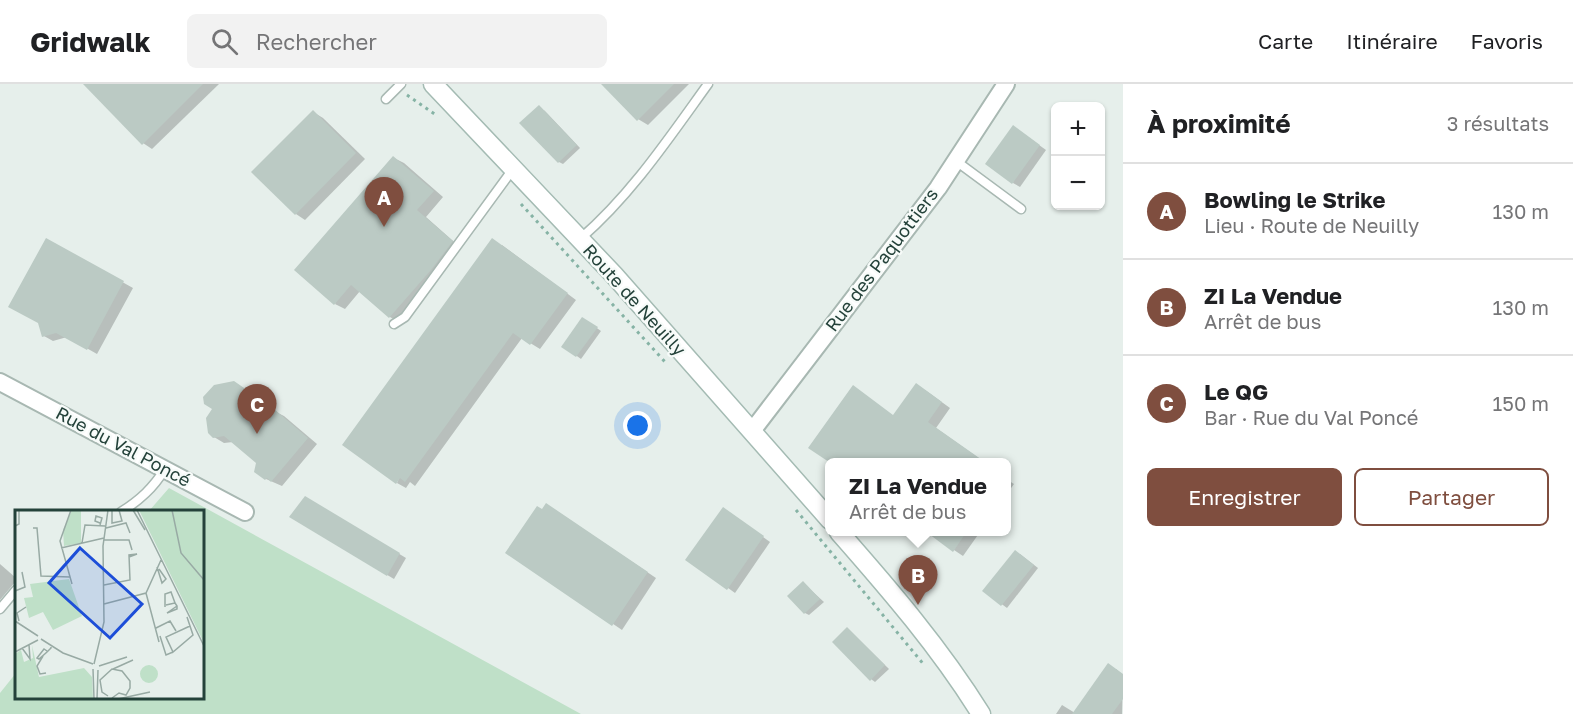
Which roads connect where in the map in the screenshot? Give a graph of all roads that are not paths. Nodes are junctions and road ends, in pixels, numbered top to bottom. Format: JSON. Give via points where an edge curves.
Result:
{"nodes":[{"id":1,"x":433,"y":84,"type":"edge"},
{"id":2,"x":708,"y":84,"type":"edge"},
{"id":3,"x":1006,"y":84,"type":"edge"},
{"id":4,"x":399,"y":86,"type":"edge"},
{"id":5,"x":386,"y":99,"type":"dead end"},
{"id":6,"x":956,"y":161,"type":"junction"},
{"id":7,"x":513,"y":169,"type":"junction"},
{"id":8,"x":1021,"y":210,"type":"dead end"},
{"id":9,"x":580,"y":239,"type":"junction"},
{"id":10,"x":394,"y":324,"type":"dead end"},
{"id":11,"x":0,"y":382,"type":"edge"},
{"id":12,"x":752,"y":431,"type":"junction"},
{"id":13,"x":165,"y":469,"type":"junction"},
{"id":14,"x":124,"y":510,"type":"edge"},
{"id":15,"x":245,"y":512,"type":"dead end"},
{"id":16,"x":825,"y":514,"type":"edge"},
{"id":17,"x":843,"y":536,"type":"edge"},
{"id":18,"x":15,"y":591,"type":"edge"},
{"id":19,"x":0,"y":609,"type":"edge"},
{"id":20,"x":981,"y":714,"type":"edge"}],
"edges":[{"from":1,"to":7,"type":"main road","name":"Route de Neuilly"},
{"from":2,"to":9,"type":"lane","via":[[654,158]]},
{"from":3,"to":6,"type":"street","name":"Rue des Paquottiers"},
{"from":4,"to":5,"type":"lane"},
{"from":6,"to":8,"type":"lane"},
{"from":6,"to":12,"type":"street","name":"Rue des Paquottiers"},
{"from":7,"to":9,"type":"main road","name":"Route de Neuilly"},
{"from":7,"to":10,"type":"lane","via":[[405,317]]},
{"from":9,"to":12,"type":"main road","name":"Route de Neuilly"},
{"from":11,"to":13,"type":"street","name":"Rue du Val Poncé"},
{"from":12,"to":16,"type":"main road","name":"Route de Neuilly"},
{"from":13,"to":14,"type":"lane","via":[[153,488]]},
{"from":13,"to":15,"type":"street","name":"Rue du Val Poncé"},
{"from":17,"to":20,"type":"main road","via":[[905,607]]},
{"from":18,"to":19,"type":"lane"}]}
